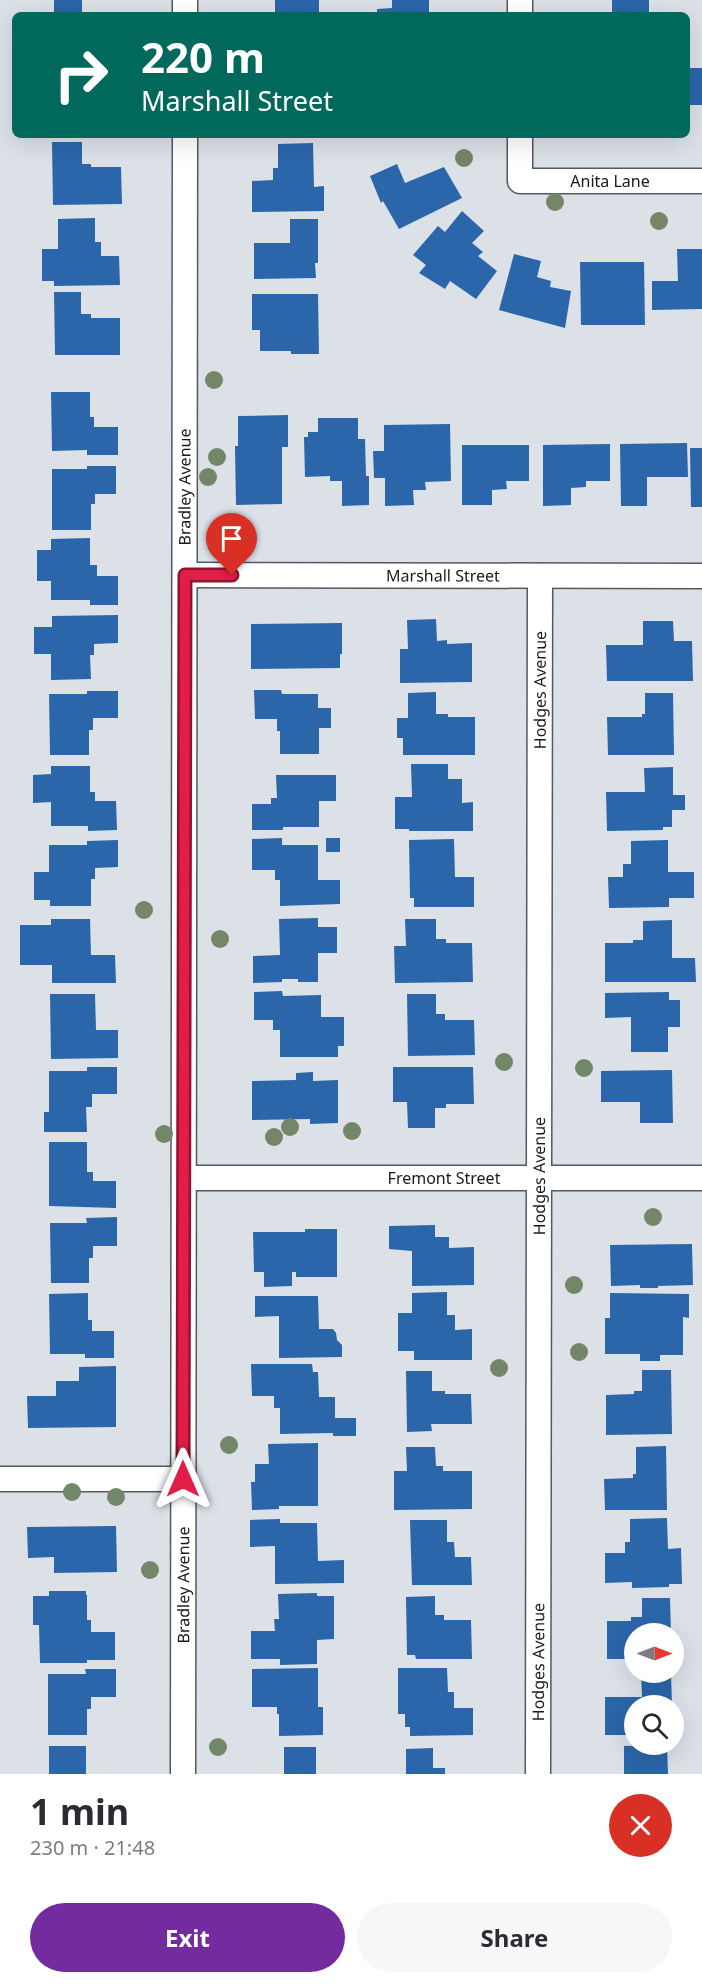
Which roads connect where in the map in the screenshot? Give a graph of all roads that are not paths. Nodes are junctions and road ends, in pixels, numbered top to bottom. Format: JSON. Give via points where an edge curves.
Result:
{"nodes":[{"id":1,"x":185,"y":138,"type":"edge"},
{"id":2,"x":520,"y":138,"type":"edge"},
{"id":3,"x":702,"y":181,"type":"edge"},
{"id":4,"x":185,"y":575,"type":"junction"},
{"id":5,"x":540,"y":576,"type":"junction"},
{"id":6,"x":702,"y":576,"type":"edge"},
{"id":7,"x":184,"y":1178,"type":"junction"},
{"id":8,"x":539,"y":1178,"type":"junction"},
{"id":9,"x":702,"y":1178,"type":"edge"},
{"id":10,"x":0,"y":1479,"type":"edge"},
{"id":11,"x":183,"y":1479,"type":"junction"},
{"id":12,"x":183,"y":1774,"type":"edge"},
{"id":13,"x":538,"y":1774,"type":"edge"}],
"edges":[{"from":1,"to":4,"type":"street","name":"Bradley Avenue"},
{"from":2,"to":3,"type":"street","name":"Anita Lane","via":[[520,181]]},
{"from":4,"to":5,"type":"street","name":"Marshall Street"},
{"from":4,"to":7,"type":"street","name":"Bradley Avenue"},
{"from":5,"to":6,"type":"street","name":"Marshall Street"},
{"from":5,"to":8,"type":"street","name":"Hodges Avenue"},
{"from":7,"to":8,"type":"street","name":"Fremont Street"},
{"from":7,"to":11,"type":"street","name":"Bradley Avenue"},
{"from":8,"to":9,"type":"street","name":"Fremont Street"},
{"from":8,"to":13,"type":"street","name":"Hodges Avenue"},
{"from":10,"to":11,"type":"street"},
{"from":11,"to":12,"type":"street","name":"Bradley Avenue"}]}
